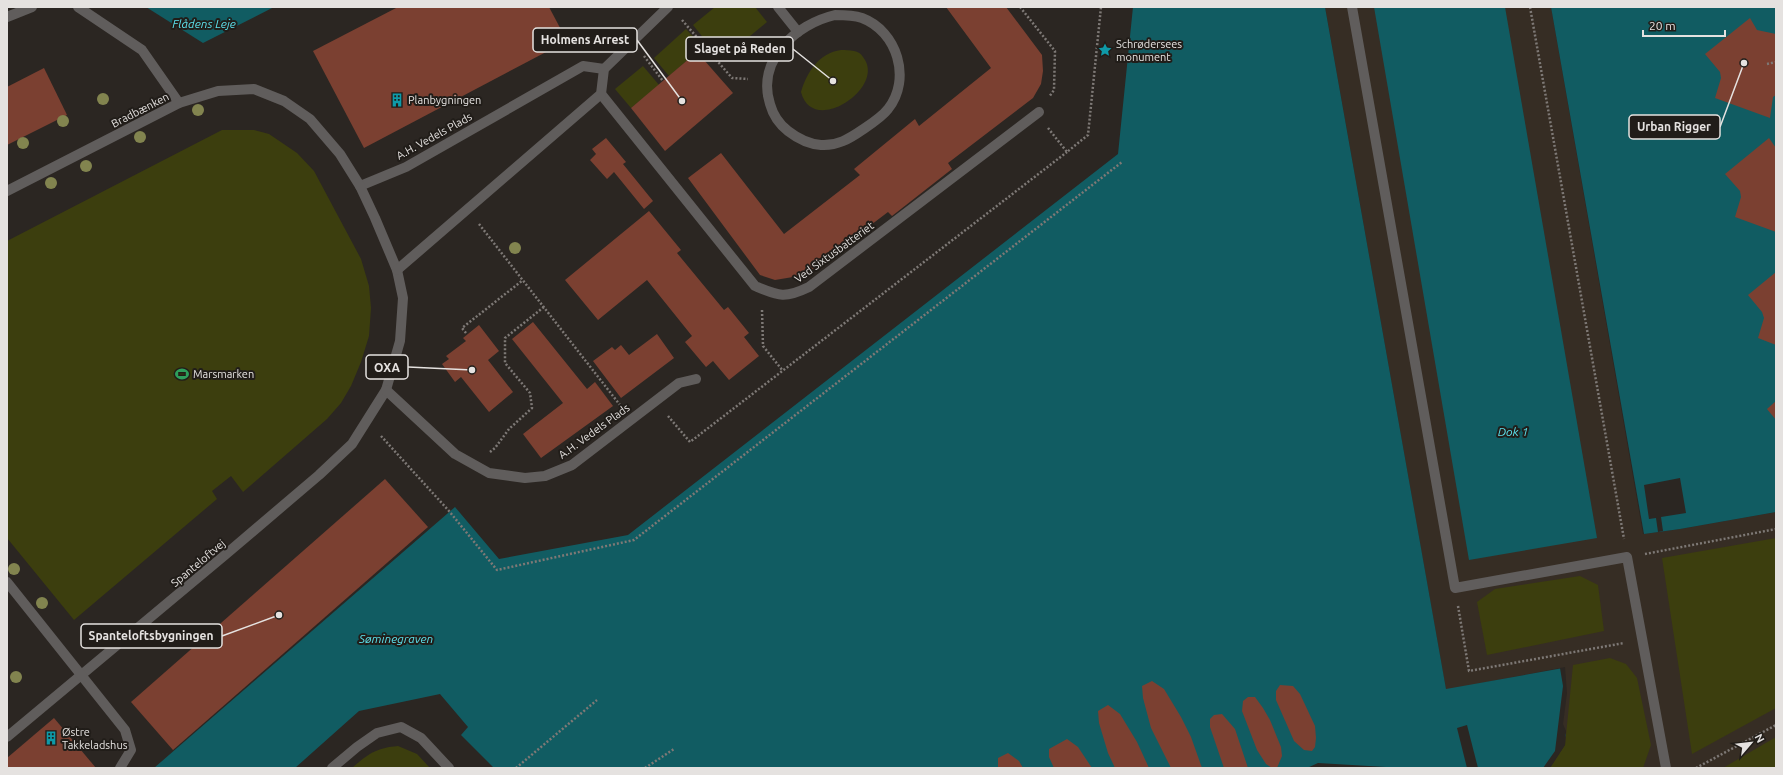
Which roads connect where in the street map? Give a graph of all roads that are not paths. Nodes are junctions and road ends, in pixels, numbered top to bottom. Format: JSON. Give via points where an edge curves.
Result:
{"nodes":[{"id":1,"x":32,"y":7,"type":"edge"},
{"id":2,"x":78,"y":7,"type":"edge"},
{"id":3,"x":668,"y":7,"type":"edge"},
{"id":4,"x":778,"y":7,"type":"edge"},
{"id":5,"x":1352,"y":7,"type":"edge"},
{"id":6,"x":7,"y":17,"type":"edge"},
{"id":7,"x":798,"y":32,"type":"junction"},
{"id":8,"x":604,"y":70,"type":"junction"},
{"id":9,"x":601,"y":94,"type":"junction"},
{"id":10,"x":179,"y":103,"type":"junction"},
{"id":11,"x":1038,"y":113,"type":"road end"},
{"id":12,"x":360,"y":186,"type":"junction"},
{"id":13,"x":7,"y":191,"type":"edge"},
{"id":14,"x":397,"y":270,"type":"junction"},
{"id":15,"x":696,"y":379,"type":"dead end"},
{"id":16,"x":386,"y":390,"type":"junction"},
{"id":17,"x":7,"y":582,"type":"edge"},
{"id":18,"x":81,"y":676,"type":"junction"},
{"id":19,"x":7,"y":737,"type":"edge"},
{"id":20,"x":120,"y":768,"type":"edge"},
{"id":21,"x":332,"y":768,"type":"edge"},
{"id":22,"x":449,"y":768,"type":"edge"},
{"id":23,"x":1666,"y":768,"type":"edge"}],
"edges":[{"from":1,"to":6,"type":"street"},
{"from":2,"to":10,"type":"street","name":"Bradbænken","via":[[142,50]]},
{"from":3,"to":8,"type":"street"},
{"from":4,"to":7,"type":"street"},
{"from":5,"to":23,"type":"street","via":[[1455,588],[1627,557]]},
{"from":7,"to":7,"type":"street","via":[[820,18],[835,15],[856,16],[873,24],[887,36],[893,46],[900,68],[896,95],[888,109],[848,140],[821,145],[809,142],[784,128],[772,112],[767,95],[770,64],[779,50]]},
{"from":8,"to":9,"type":"street"},
{"from":8,"to":12,"type":"street","name":"A.H. Vedels Plads","via":[[583,66],[406,167]]},
{"from":9,"to":11,"type":"street","name":"Ved Sixtusbatteriet","via":[[755,286],[776,295],[792,295],[809,287]]},
{"from":9,"to":14,"type":"street"},
{"from":10,"to":12,"type":"street","via":[[218,91],[254,89],[284,101],[310,118],[340,154]]},
{"from":10,"to":13,"type":"street","name":"Bradbænken"},
{"from":12,"to":14,"type":"street"},
{"from":14,"to":16,"type":"street","via":[[403,298],[400,341]]},
{"from":15,"to":16,"type":"street","name":"A.H. Vedels Plads","via":[[678,383],[572,465],[545,476],[524,478],[489,473],[455,454]]},
{"from":16,"to":18,"type":"street","name":"Spanteloftvej","via":[[352,444],[319,476]]},
{"from":17,"to":18,"type":"street"},
{"from":18,"to":19,"type":"street","name":"Spanteloftvej"},
{"from":18,"to":20,"type":"street","via":[[125,730],[131,750]]},
{"from":21,"to":22,"type":"street","via":[[378,733],[401,728],[422,738]]}]}
